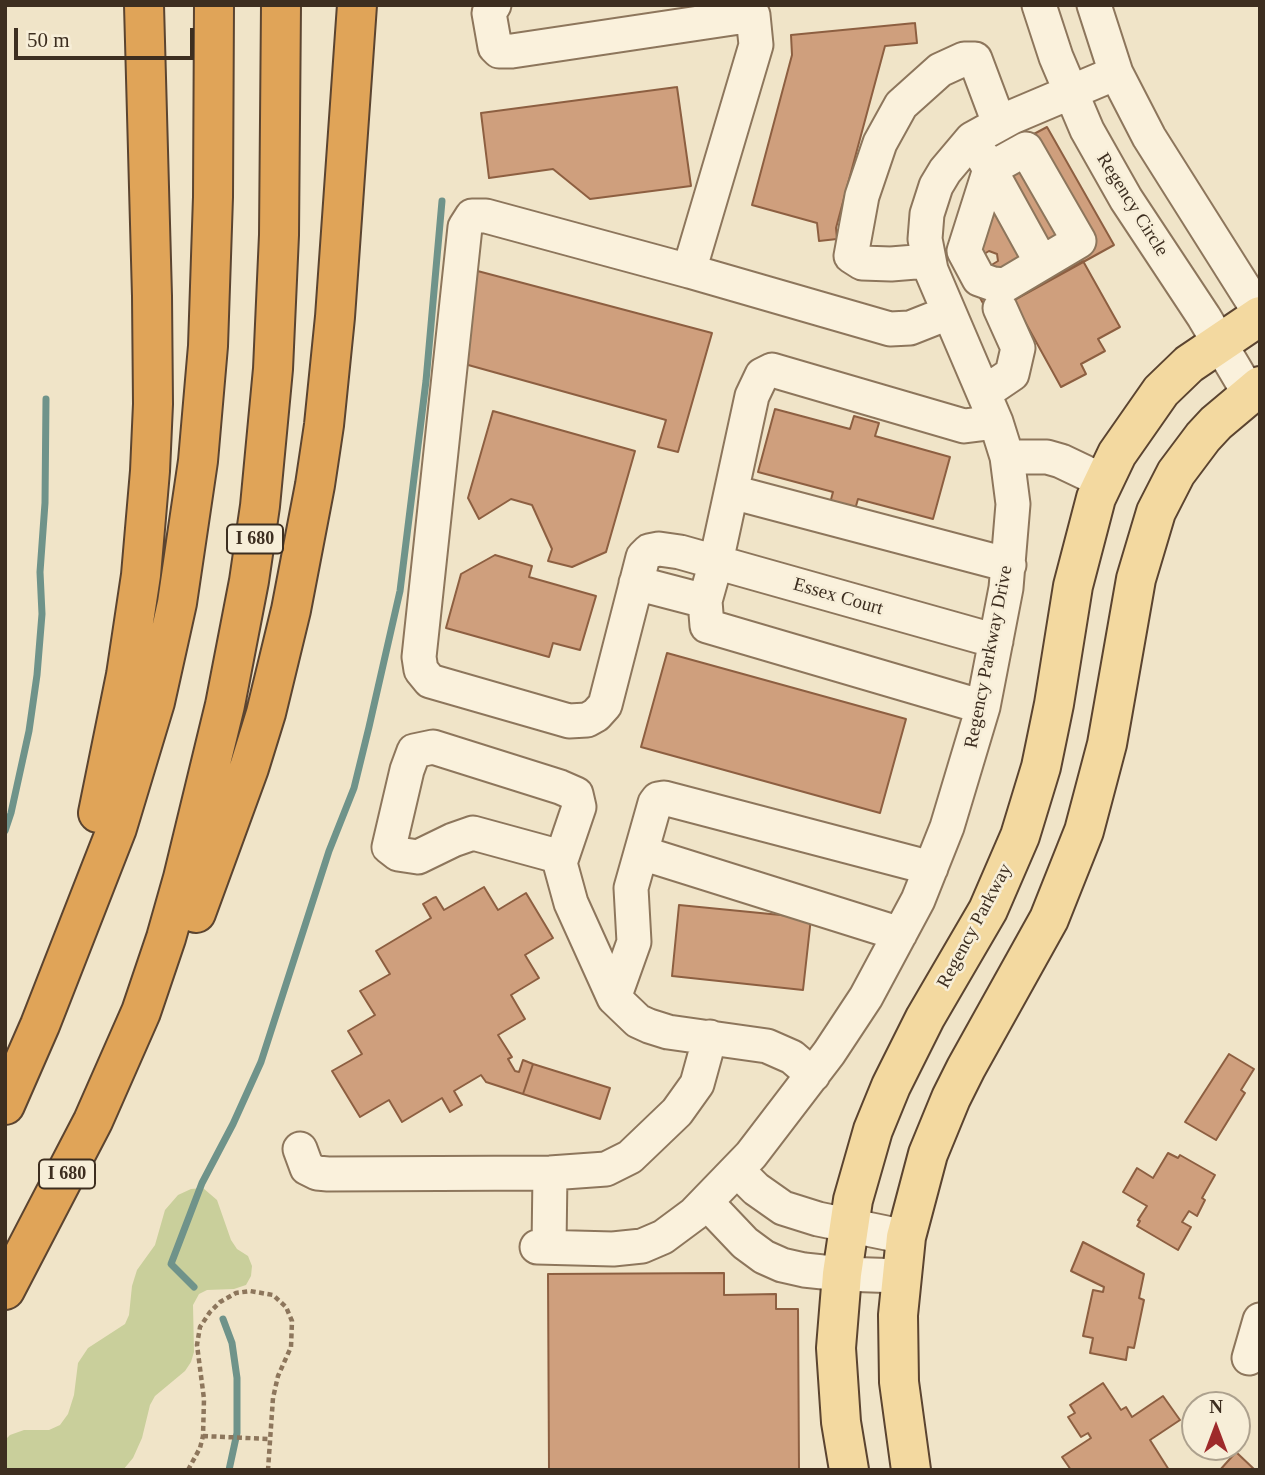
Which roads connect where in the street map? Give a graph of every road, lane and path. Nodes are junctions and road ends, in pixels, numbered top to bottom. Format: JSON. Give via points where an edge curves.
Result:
{"nodes":[{"id":1,"x":144,"y":5,"type":"edge"},
{"id":2,"x":214,"y":5,"type":"edge"},
{"id":3,"x":281,"y":5,"type":"edge"},
{"id":4,"x":357,"y":5,"type":"edge"},
{"id":5,"x":494,"y":5,"type":"edge"},
{"id":6,"x":1039,"y":5,"type":"edge"},
{"id":7,"x":1094,"y":5,"type":"edge"},
{"id":8,"x":1116,"y":73,"type":"junction"},
{"id":9,"x":1070,"y":93,"type":"junction"},
{"id":10,"x":986,"y":131,"type":"junction"},
{"id":11,"x":990,"y":169,"type":"junction"},
{"id":12,"x":928,"y":261,"type":"junction"},
{"id":13,"x":987,"y":269,"type":"junction"},
{"id":14,"x":689,"y":271,"type":"junction"},
{"id":15,"x":948,"y":313,"type":"junction"},
{"id":16,"x":1260,"y":315,"type":"edge"},
{"id":17,"x":1219,"y":342,"type":"junction"},
{"id":18,"x":1254,"y":390,"type":"edge"},
{"id":19,"x":990,"y":407,"type":"junction"},
{"id":20,"x":1007,"y":457,"type":"junction"},
{"id":21,"x":1103,"y":481,"type":"junction"},
{"id":22,"x":732,"y":492,"type":"junction"},
{"id":23,"x":716,"y":562,"type":"junction"},
{"id":24,"x":1009,"y":565,"type":"junction"},
{"id":25,"x":636,"y":583,"type":"junction"},
{"id":26,"x":706,"y":613,"type":"junction"},
{"id":27,"x":996,"y":641,"type":"junction"},
{"id":28,"x":983,"y":707,"type":"junction"},
{"id":29,"x":642,"y":853,"type":"junction"},
{"id":30,"x":561,"y":857,"type":"junction"},
{"id":31,"x":931,"y":868,"type":"junction"},
{"id":32,"x":900,"y":934,"type":"junction"},
{"id":33,"x":614,"y":998,"type":"junction"},
{"id":34,"x":40,"y":1025,"type":"junction"},
{"id":35,"x":710,"y":1037,"type":"junction"},
{"id":36,"x":123,"y":1056,"type":"junction"},
{"id":37,"x":813,"y":1075,"type":"junction"},
{"id":38,"x":5,"y":1105,"type":"edge"},
{"id":39,"x":300,"y":1149,"type":"dead end"},
{"id":40,"x":737,"y":1170,"type":"junction"},
{"id":41,"x":550,"y":1173,"type":"junction"},
{"id":42,"x":706,"y":1202,"type":"junction"},
{"id":43,"x":849,"y":1225,"type":"junction"},
{"id":44,"x":906,"y":1237,"type":"junction"},
{"id":45,"x":842,"y":1274,"type":"junction"},
{"id":46,"x":901,"y":1276,"type":"junction"},
{"id":47,"x":5,"y":1290,"type":"edge"},
{"id":48,"x":1260,"y":1320,"type":"edge"},
{"id":49,"x":1249,"y":1358,"type":"dead end"},
{"id":50,"x":203,"y":1436,"type":"junction"},
{"id":51,"x":270,"y":1439,"type":"junction"},
{"id":52,"x":188,"y":1470,"type":"edge"},
{"id":53,"x":268,"y":1470,"type":"edge"},
{"id":54,"x":849,"y":1470,"type":"edge"},
{"id":55,"x":911,"y":1470,"type":"edge"}],
"edges":[{"from":1,"to":34,"type":"highway","via":[[153,404],[144,542],[127,675],[109,768]]},
{"from":2,"to":34,"type":"highway","via":[[208,346],[183,572],[155,702],[128,793]]},
{"from":3,"to":36,"type":"highway","number":"I 680","via":[[275,342],[251,569],[187,866],[155,972]]},
{"from":4,"to":36,"type":"highway","via":[[330,375],[291,610],[263,724],[217,859],[179,951]]},
{"from":5,"to":14,"type":"street","via":[[489,13],[499,51],[754,15],[756,45]]},
{"from":6,"to":9,"type":"street","name":"Regency Circle"},
{"from":7,"to":8,"type":"street"},
{"from":8,"to":9,"type":"street","name":"Regency Parkway Drive"},
{"from":8,"to":16,"type":"street","via":[[1156,149]]},
{"from":9,"to":10,"type":"street","name":"Regency Parkway Drive"},
{"from":9,"to":17,"type":"street","name":"Regency Circle","via":[[1119,187]]},
{"from":10,"to":11,"type":"street"},
{"from":10,"to":12,"type":"street","name":"Regency Parkway Drive","via":[[956,155],[934,193],[926,226]]},
{"from":10,"to":12,"type":"street","via":[[975,59],[964,60],[940,70],[901,105],[880,143],[862,196],[851,256],[862,263]]},
{"from":11,"to":13,"type":"street"},
{"from":11,"to":13,"type":"street","via":[[1041,262],[1005,285]]},
{"from":12,"to":15,"type":"street","name":"Regency Parkway Drive"},
{"from":13,"to":19,"type":"street","via":[[1018,348],[1013,374]]},
{"from":14,"to":15,"type":"street","via":[[890,329],[910,328]]},
{"from":14,"to":25,"type":"street","via":[[472,216],[465,228],[421,670],[430,681],[569,721],[587,720],[605,705]]},
{"from":15,"to":19,"type":"street","name":"Regency Parkway Drive"},
{"from":16,"to":17,"type":"main road","name":"Regency Parkway"},
{"from":17,"to":18,"type":"street","name":"Regency Circle"},
{"from":17,"to":21,"type":"main road","name":"Regency Parkway","via":[[1161,391],[1129,434]]},
{"from":18,"to":44,"type":"main road","via":[[1189,453],[1156,512],[1136,579],[1107,744],[1084,831],[1049,919],[951,1098],[928,1154]]},
{"from":19,"to":20,"type":"street","name":"Regency Parkway Drive"},
{"from":19,"to":22,"type":"street","via":[[964,426],[772,370],[762,375],[752,396]]},
{"from":20,"to":21,"type":"street","via":[[1047,457]]},
{"from":20,"to":24,"type":"street","name":"Regency Parkway Drive","via":[[1013,504]]},
{"from":21,"to":43,"type":"main road","name":"Regency Parkway","via":[[1073,586],[1044,757],[1020,836],[997,892],[891,1086],[866,1154]]},
{"from":22,"to":23,"type":"street"},
{"from":22,"to":24,"type":"street"},
{"from":23,"to":25,"type":"street","name":"Essex Court","via":[[680,552],[649,551]]},
{"from":23,"to":26,"type":"street"},
{"from":23,"to":27,"type":"street","name":"Essex Court"},
{"from":24,"to":27,"type":"street","name":"Regency Parkway Drive"},
{"from":25,"to":26,"type":"street"},
{"from":26,"to":28,"type":"street"},
{"from":27,"to":28,"type":"street","name":"Regency Parkway Drive"},
{"from":28,"to":31,"type":"street","name":"Regency Parkway Drive"},
{"from":29,"to":31,"type":"street","via":[[655,803],[664,798]]},
{"from":29,"to":32,"type":"street"},
{"from":29,"to":33,"type":"street","via":[[631,887],[634,942]]},
{"from":30,"to":30,"type":"street","via":[[579,807],[576,794],[433,747],[414,751],[389,848],[418,857],[473,834]]},
{"from":30,"to":33,"type":"street","via":[[571,903]]},
{"from":31,"to":32,"type":"street","name":"Regency Parkway Drive"},
{"from":32,"to":37,"type":"street","name":"Regency Parkway Drive","via":[[850,1022]]},
{"from":33,"to":35,"type":"street","via":[[649,1026]]},
{"from":34,"to":38,"type":"highway"},
{"from":35,"to":37,"type":"street","via":[[767,1045],[792,1057]]},
{"from":35,"to":41,"type":"street","via":[[697,1084],[677,1112],[630,1157],[607,1169]]},
{"from":36,"to":47,"type":"highway","number":"I 680"},
{"from":37,"to":40,"type":"street","name":"Regency Parkway Drive"},
{"from":39,"to":41,"type":"street","via":[[307,1168],[317,1173]]},
{"from":40,"to":42,"type":"street","name":"Regency Parkway Drive"},
{"from":40,"to":43,"type":"street","via":[[783,1208]]},
{"from":41,"to":42,"type":"street","name":"Regency Parkway Drive","via":[[543,1247],[642,1246],[677,1227]]},
{"from":42,"to":45,"type":"street","via":[[764,1257],[793,1268]]},
{"from":43,"to":44,"type":"street"},
{"from":43,"to":45,"type":"main road","name":"Regency Parkway"},
{"from":44,"to":46,"type":"main road"},
{"from":45,"to":46,"type":"street"},
{"from":45,"to":54,"type":"main road","name":"Regency Parkway","via":[[836,1364]]},
{"from":46,"to":55,"type":"main road","via":[[898,1359]]},
{"from":48,"to":49,"type":"street"},
{"from":50,"to":51,"type":"path"},
{"from":50,"to":51,"type":"path","via":[[200,1327],[228,1297],[254,1291],[282,1301],[291,1315],[293,1332],[275,1386]]},
{"from":50,"to":52,"type":"path"},
{"from":51,"to":53,"type":"path"}]}
